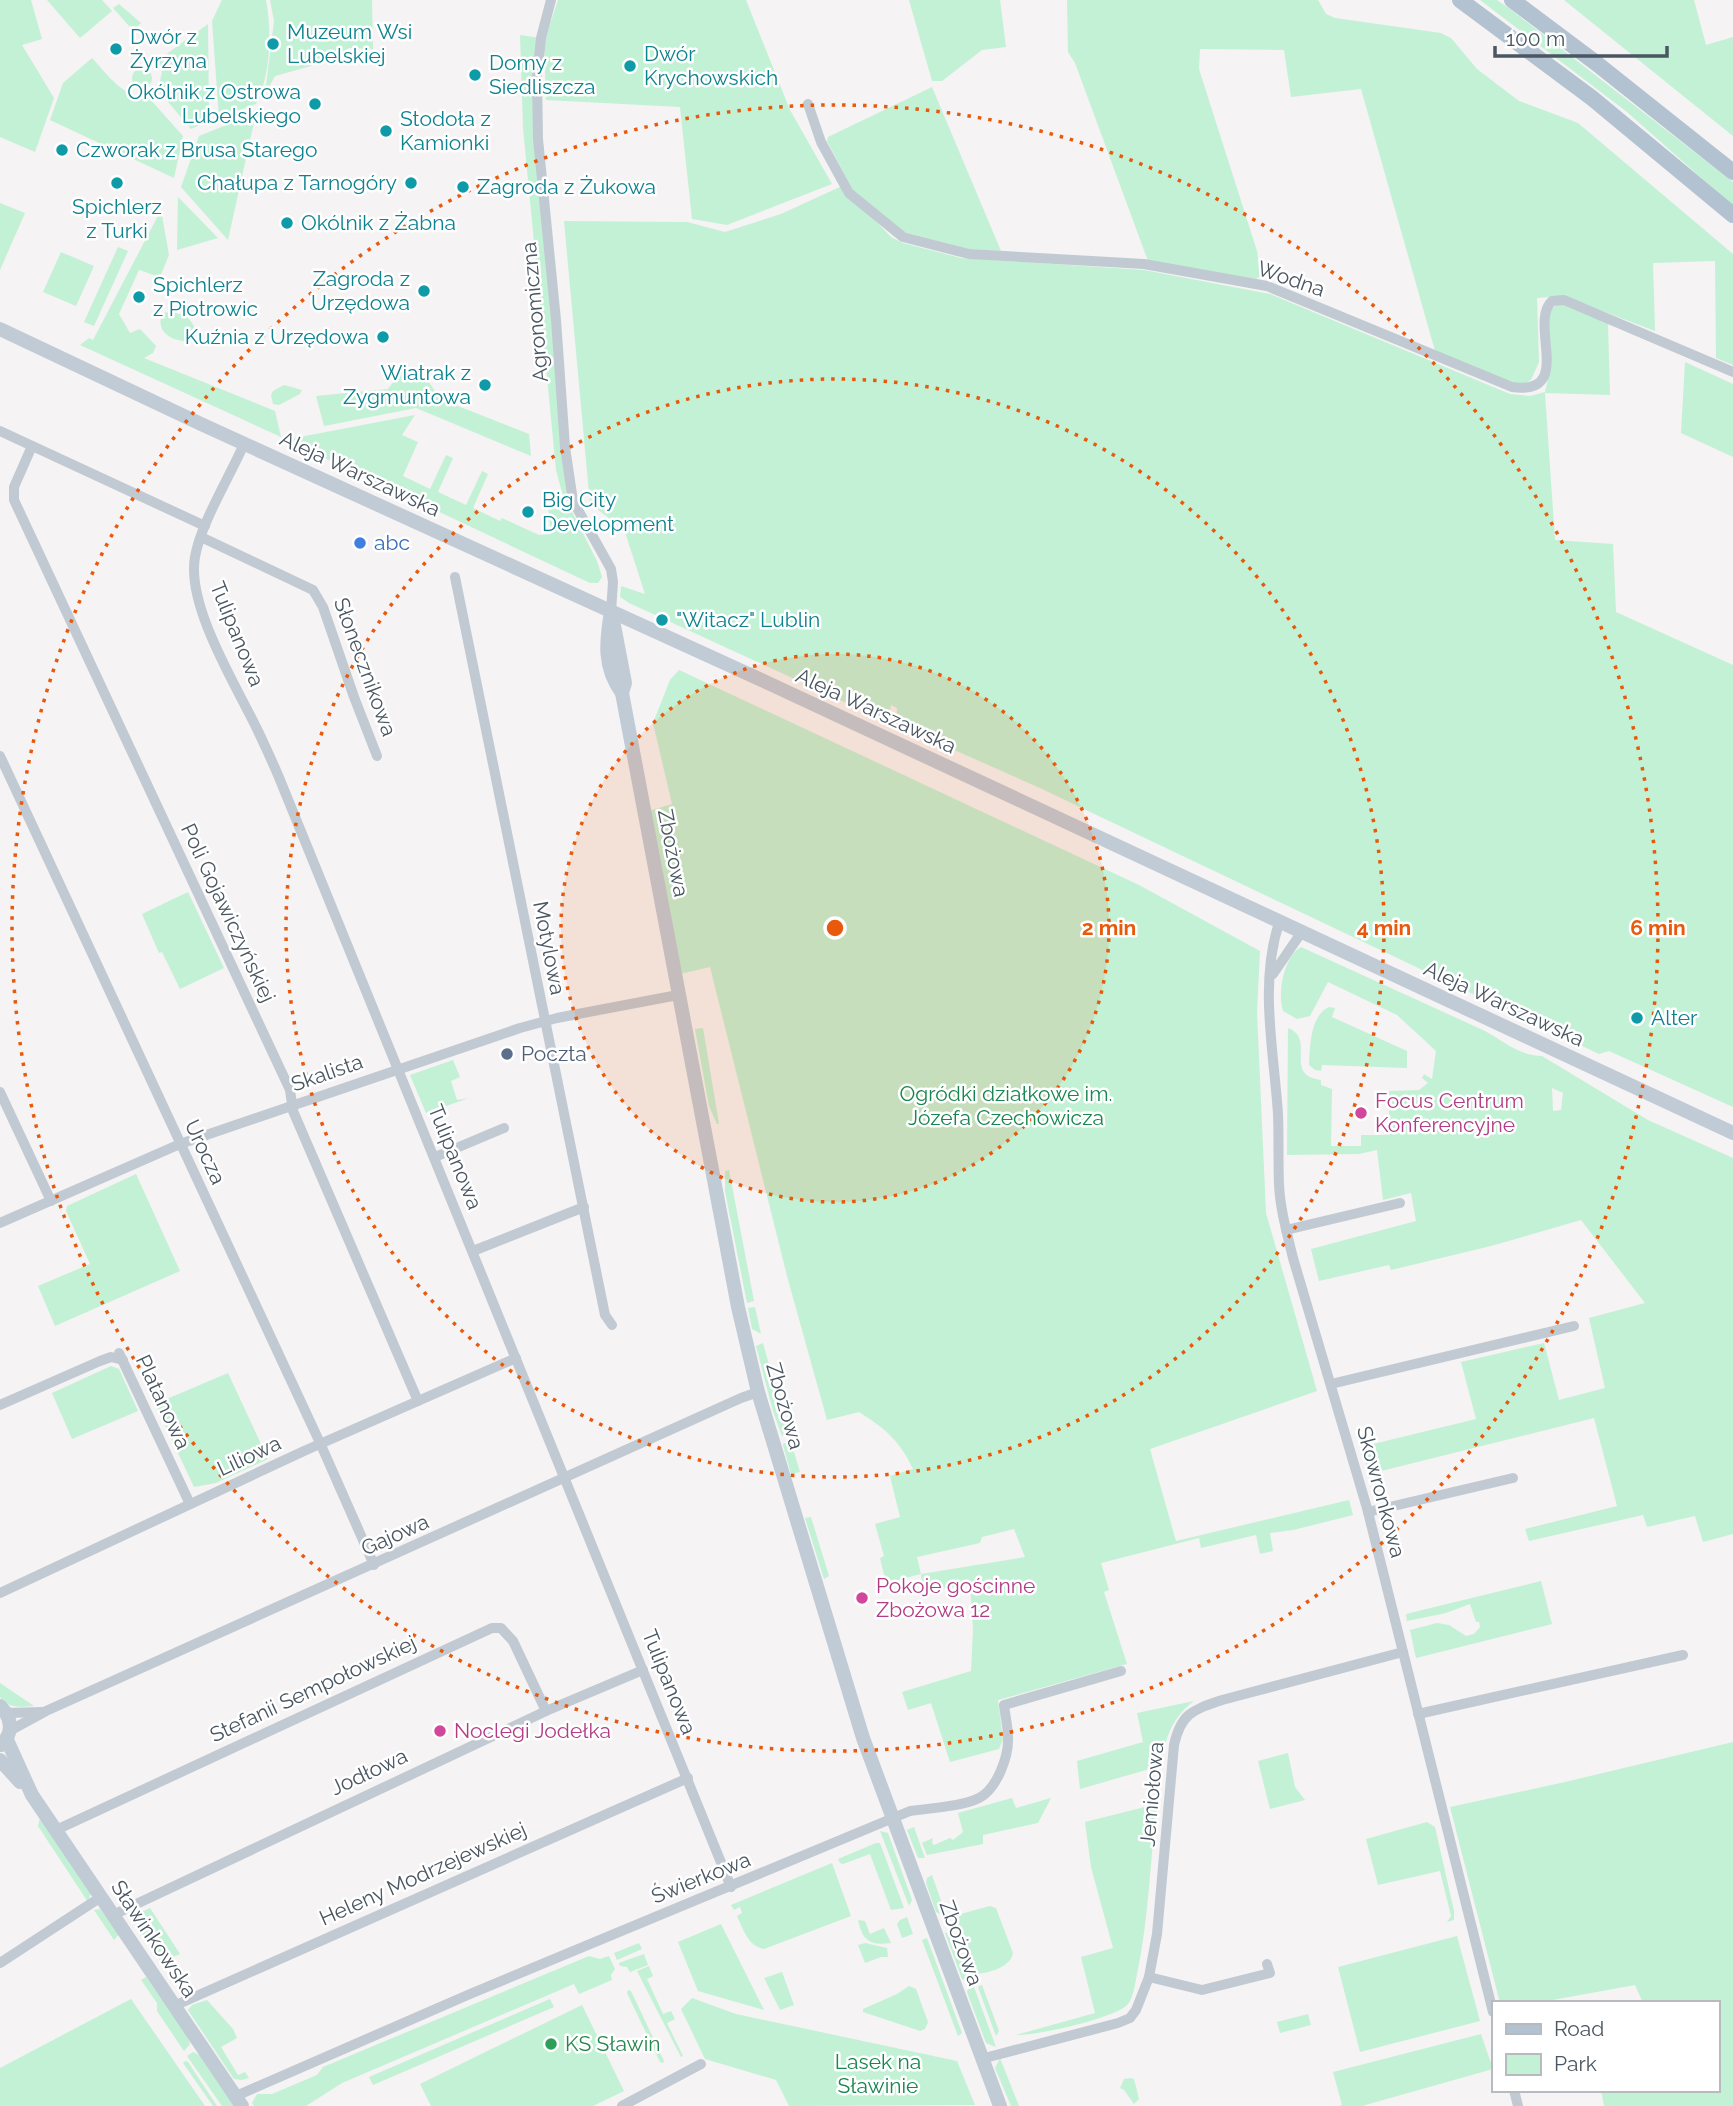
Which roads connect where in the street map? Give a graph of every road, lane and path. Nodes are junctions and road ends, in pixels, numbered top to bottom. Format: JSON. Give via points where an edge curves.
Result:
{"nodes":[{"id":1,"x":551,"y":0,"type":"edge"},
{"id":2,"x":1460,"y":0,"type":"edge"},
{"id":3,"x":1512,"y":0,"type":"edge"},
{"id":4,"x":808,"y":104,"type":"dead end"},
{"id":5,"x":1733,"y":172,"type":"edge"},
{"id":6,"x":1733,"y":215,"type":"edge"},
{"id":7,"x":0,"y":330,"type":"edge"},
{"id":8,"x":1733,"y":372,"type":"edge"},
{"id":9,"x":0,"y":431,"type":"edge"},
{"id":10,"x":244,"y":444,"type":"junction"},
{"id":11,"x":32,"y":446,"type":"junction"},
{"id":12,"x":205,"y":526,"type":"junction"},
{"id":13,"x":201,"y":537,"type":"junction"},
{"id":14,"x":455,"y":576,"type":"dead end"},
{"id":15,"x":611,"y":612,"type":"junction"},
{"id":16,"x":0,"y":756,"type":"edge"},
{"id":17,"x":377,"y":756,"type":"dead end"},
{"id":18,"x":1279,"y":923,"type":"junction"},
{"id":19,"x":1301,"y":933,"type":"junction"},
{"id":20,"x":1271,"y":978,"type":"junction"},
{"id":21,"x":678,"y":995,"type":"junction"},
{"id":22,"x":544,"y":1021,"type":"junction"},
{"id":23,"x":398,"y":1069,"type":"junction"},
{"id":24,"x":0,"y":1093,"type":"edge"},
{"id":25,"x":292,"y":1105,"type":"junction"},
{"id":26,"x":504,"y":1128,"type":"dead end"},
{"id":27,"x":1733,"y":1133,"type":"edge"},
{"id":28,"x":180,"y":1144,"type":"junction"},
{"id":29,"x":435,"y":1157,"type":"junction"},
{"id":30,"x":51,"y":1201,"type":"junction"},
{"id":31,"x":1400,"y":1203,"type":"dead end"},
{"id":32,"x":584,"y":1207,"type":"junction"},
{"id":33,"x":0,"y":1223,"type":"edge"},
{"id":34,"x":1286,"y":1230,"type":"junction"},
{"id":35,"x":473,"y":1251,"type":"junction"},
{"id":36,"x":612,"y":1325,"type":"dead end"},
{"id":37,"x":1574,"y":1326,"type":"dead end"},
{"id":38,"x":516,"y":1358,"type":"junction"},
{"id":39,"x":1331,"y":1384,"type":"junction"},
{"id":40,"x":758,"y":1392,"type":"junction"},
{"id":41,"x":418,"y":1402,"type":"junction"},
{"id":42,"x":0,"y":1405,"type":"edge"},
{"id":43,"x":321,"y":1446,"type":"junction"},
{"id":44,"x":1513,"y":1478,"type":"dead end"},
{"id":45,"x":565,"y":1479,"type":"junction"},
{"id":46,"x":190,"y":1504,"type":"junction"},
{"id":47,"x":1368,"y":1512,"type":"junction"},
{"id":48,"x":374,"y":1565,"type":"junction"},
{"id":49,"x":0,"y":1593,"type":"edge"},
{"id":50,"x":1403,"y":1652,"type":"junction"},
{"id":51,"x":1684,"y":1656,"type":"dead end"},
{"id":52,"x":643,"y":1670,"type":"junction"},
{"id":53,"x":1121,"y":1671,"type":"dead end"},
{"id":54,"x":3,"y":1710,"type":"edge"},
{"id":55,"x":546,"y":1710,"type":"junction"},
{"id":56,"x":46,"y":1711,"type":"junction"},
{"id":57,"x":1418,"y":1714,"type":"junction"},
{"id":58,"x":6,"y":1739,"type":"edge"},
{"id":59,"x":0,"y":1760,"type":"edge"},
{"id":60,"x":688,"y":1778,"type":"junction"},
{"id":61,"x":32,"y":1795,"type":"junction"},
{"id":62,"x":892,"y":1818,"type":"junction"},
{"id":63,"x":56,"y":1830,"type":"junction"},
{"id":64,"x":732,"y":1886,"type":"junction"},
{"id":65,"x":101,"y":1898,"type":"junction"},
{"id":66,"x":113,"y":1915,"type":"junction"},
{"id":67,"x":0,"y":1963,"type":"edge"},
{"id":68,"x":1267,"y":1964,"type":"dead end"},
{"id":69,"x":1149,"y":1977,"type":"junction"},
{"id":70,"x":174,"y":2006,"type":"junction"},
{"id":71,"x":1492,"y":2008,"type":"edge"},
{"id":72,"x":981,"y":2059,"type":"junction"},
{"id":73,"x":701,"y":2064,"type":"dead end"},
{"id":74,"x":239,"y":2101,"type":"edge"},
{"id":75,"x":621,"y":2106,"type":"edge"},
{"id":76,"x":1000,"y":2106,"type":"edge"}],
"edges":[{"from":1,"to":15,"type":"street","name":"Agronomiczna","via":[[537,77],[538,139],[565,447],[573,500],[611,569]]},
{"from":2,"to":6,"type":"main road","via":[[1592,98]]},
{"from":3,"to":5,"type":"main road"},
{"from":4,"to":8,"type":"street","name":"Wodna","via":[[821,142],[849,193],[903,237],[969,254],[1144,264],[1266,286],[1512,387],[1526,389],[1544,377],[1546,311],[1552,301],[1564,300]]},
{"from":7,"to":10,"type":"street","name":"Aleja Warszawska"},
{"from":9,"to":11,"type":"street"},
{"from":10,"to":12,"type":"street","name":"Tulipanowa"},
{"from":10,"to":15,"type":"street","name":"Aleja Warszawska"},
{"from":11,"to":12,"type":"street"},
{"from":11,"to":25,"type":"street","name":"Poli Gojawiczyńskiej","via":[[14,487],[14,500],[286,1081]]},
{"from":12,"to":13,"type":"street","name":"Tulipanowa"},
{"from":13,"to":17,"type":"street","name":"Słonecznikowa","via":[[313,590]]},
{"from":13,"to":23,"type":"street","name":"Tulipanowa","via":[[195,582],[210,630],[278,775]]},
{"from":14,"to":22,"type":"street","name":"Motylowa"},
{"from":15,"to":18,"type":"street","name":"Aleja Warszawska"},
{"from":15,"to":21,"type":"street","name":"Zbożowa"},
{"from":16,"to":28,"type":"street","name":"Urocza"},
{"from":18,"to":19,"type":"street","name":"Aleja Warszawska"},
{"from":18,"to":20,"type":"street","name":"Skowronkowa"},
{"from":19,"to":20,"type":"street"},
{"from":19,"to":27,"type":"street","name":"Aleja Warszawska"},
{"from":20,"to":34,"type":"street","name":"Skowronkowa","via":[[1279,1186]]},
{"from":21,"to":22,"type":"street","name":"Skalista"},
{"from":21,"to":40,"type":"street","name":"Zbożowa"},
{"from":22,"to":23,"type":"street","name":"Skalista"},
{"from":22,"to":32,"type":"street","name":"Motylowa"},
{"from":23,"to":25,"type":"street","name":"Skalista"},
{"from":23,"to":29,"type":"street","name":"Tulipanowa"},
{"from":24,"to":30,"type":"street"},
{"from":25,"to":28,"type":"street","name":"Skalista"},
{"from":25,"to":41,"type":"street","name":"Poli Gojawiczyńskiej"},
{"from":26,"to":29,"type":"street"},
{"from":28,"to":30,"type":"street","name":"Skalista"},
{"from":28,"to":43,"type":"street","name":"Urocza"},
{"from":29,"to":35,"type":"street","name":"Tulipanowa"},
{"from":30,"to":33,"type":"street","name":"Skalista"},
{"from":31,"to":34,"type":"street"},
{"from":32,"to":35,"type":"street"},
{"from":32,"to":36,"type":"street","name":"Motylowa","via":[[605,1315]]},
{"from":34,"to":39,"type":"street","name":"Skowronkowa"},
{"from":35,"to":38,"type":"street","name":"Tulipanowa"},
{"from":37,"to":39,"type":"street"},
{"from":38,"to":41,"type":"street","name":"Liliowa"},
{"from":38,"to":45,"type":"street","name":"Tulipanowa"},
{"from":39,"to":47,"type":"street","name":"Skowronkowa"},
{"from":40,"to":45,"type":"street","name":"Gajowa"},
{"from":40,"to":62,"type":"street","name":"Zbożowa","via":[[863,1738]]},
{"from":41,"to":43,"type":"street","name":"Liliowa"},
{"from":42,"to":46,"type":"street","name":"Platanowa","via":[[100,1361],[121,1357]]},
{"from":43,"to":46,"type":"street","name":"Liliowa"},
{"from":43,"to":48,"type":"street","name":"Urocza"},
{"from":44,"to":47,"type":"street"},
{"from":45,"to":48,"type":"street","name":"Gajowa"},
{"from":45,"to":52,"type":"street","name":"Tulipanowa"},
{"from":46,"to":49,"type":"street","name":"Liliowa"},
{"from":47,"to":50,"type":"street","name":"Skowronkowa"},
{"from":48,"to":56,"type":"street","name":"Gajowa"},
{"from":50,"to":57,"type":"street","name":"Skowronkowa"},
{"from":50,"to":69,"type":"street","name":"Jemiołowa","via":[[1197,1707],[1186,1716],[1174,1745]]},
{"from":51,"to":57,"type":"street"},
{"from":52,"to":55,"type":"street","name":"Jodłowa"},
{"from":52,"to":60,"type":"street","name":"Tulipanowa"},
{"from":53,"to":62,"type":"street","name":"Świerkowa","via":[[1004,1705],[1009,1740],[1000,1772],[986,1793],[971,1801]]},
{"from":54,"to":56,"type":"street","name":"Gajowa"},
{"from":54,"to":58,"type":"street","name":"Sławinkowska"},
{"from":55,"to":63,"type":"street","name":"Stefanii Sempołowskiej","via":[[507,1631],[492,1628]]},
{"from":55,"to":66,"type":"street","name":"Jodłowa"},
{"from":56,"to":58,"type":"street","name":"Gajowa"},
{"from":57,"to":71,"type":"street","name":"Skowronkowa"},
{"from":58,"to":61,"type":"street","name":"Sławinkowska"},
{"from":59,"to":61,"type":"street","name":"Sławinkowska"},
{"from":60,"to":64,"type":"street","name":"Tulipanowa"},
{"from":60,"to":70,"type":"street","name":"Heleny Modrzejewskiej"},
{"from":61,"to":63,"type":"street","name":"Sławinkowska"},
{"from":62,"to":64,"type":"street","name":"Świerkowa"},
{"from":62,"to":72,"type":"street","name":"Zbożowa"},
{"from":63,"to":65,"type":"street","name":"Sławinkowska"},
{"from":64,"to":74,"type":"street","name":"Świerkowa","via":[[446,2005]]},
{"from":65,"to":66,"type":"street","name":"Sławinkowska"},
{"from":65,"to":67,"type":"street"},
{"from":66,"to":70,"type":"street","name":"Sławinkowska"},
{"from":68,"to":69,"type":"street","via":[[1270,1973],[1202,1990]]},
{"from":69,"to":72,"type":"street","name":"Jemiołowa","via":[[1139,2005],[1125,2021]]},
{"from":70,"to":74,"type":"street","name":"Sławinkowska"},
{"from":72,"to":76,"type":"street","name":"Zbożowa"},
{"from":73,"to":75,"type":"street"}]}
